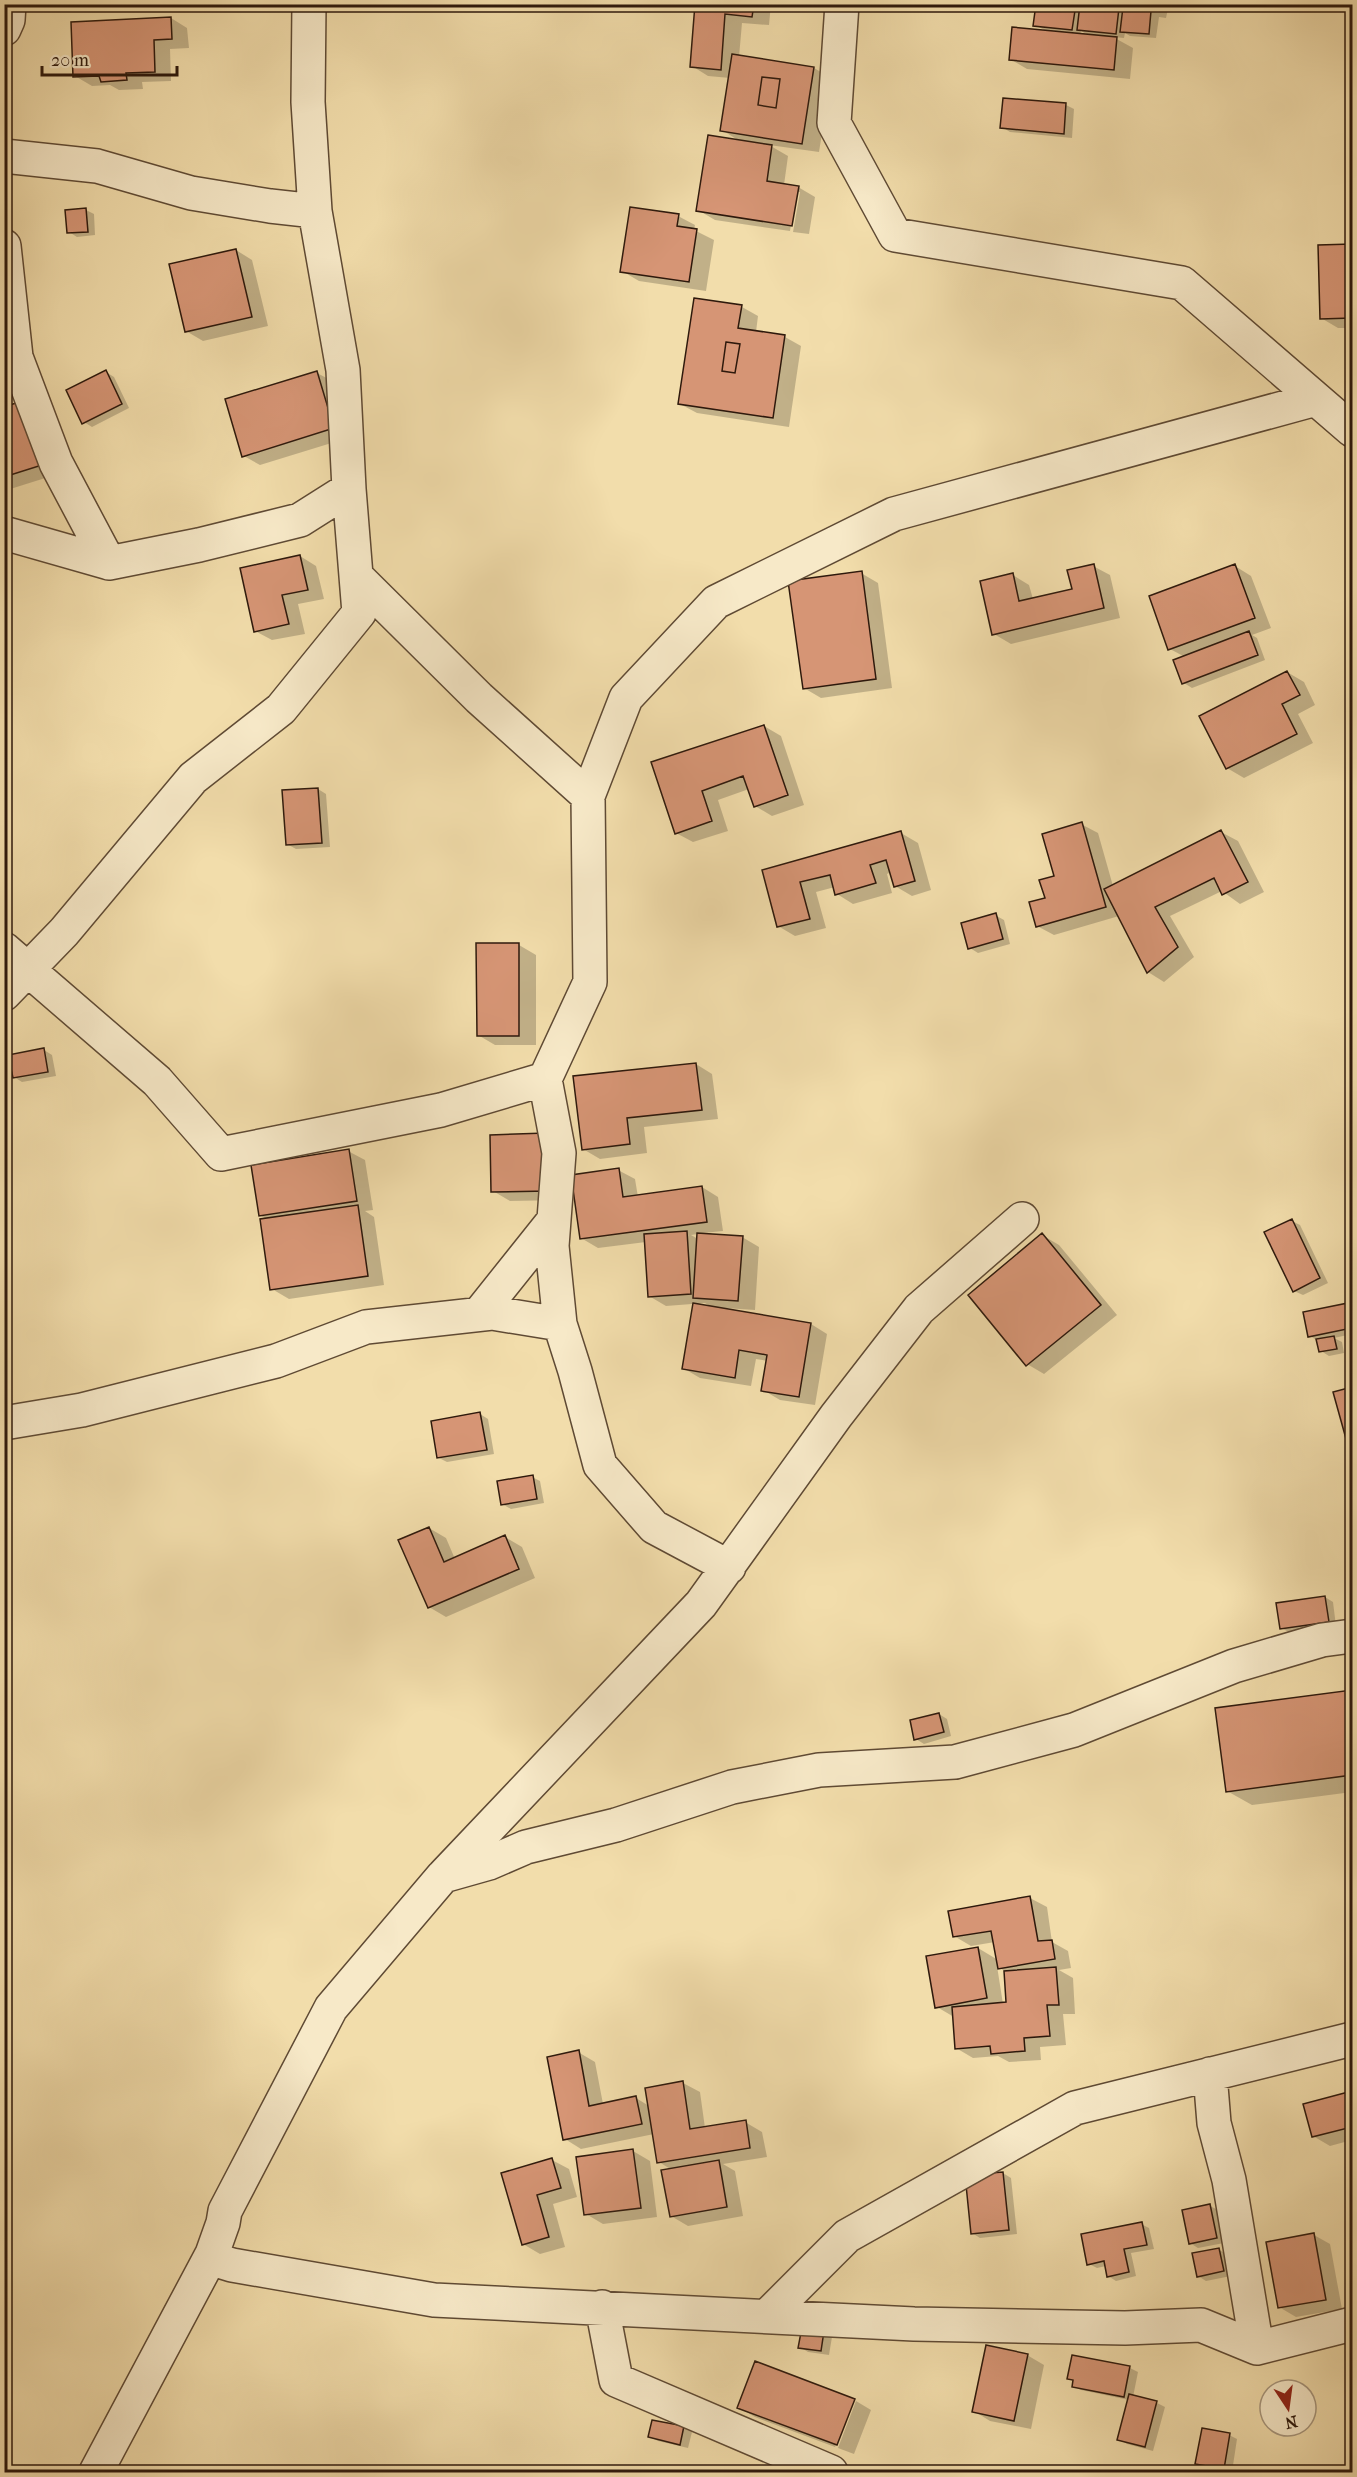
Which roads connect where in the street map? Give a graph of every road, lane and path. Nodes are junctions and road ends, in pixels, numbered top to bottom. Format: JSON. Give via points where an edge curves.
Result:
{"nodes":[{"id":1,"x":9,"y":4,"type":"edge"},
{"id":2,"x":309,"y":4,"type":"edge"},
{"id":3,"x":842,"y":4,"type":"edge"},
{"id":4,"x":4,"y":29,"type":"edge"},
{"id":5,"x":4,"y":156,"type":"edge"},
{"id":6,"x":315,"y":211,"type":"junction"},
{"id":7,"x":4,"y":246,"type":"edge"},
{"id":8,"x":1316,"y":399,"type":"junction"},
{"id":9,"x":1353,"y":430,"type":"edge"},
{"id":10,"x":349,"y":489,"type":"junction"},
{"id":11,"x":4,"y":533,"type":"edge"},
{"id":12,"x":109,"y":563,"type":"junction"},
{"id":13,"x":356,"y":576,"type":"junction"},
{"id":14,"x":588,"y":796,"type":"junction"},
{"id":15,"x":17,"y":958,"type":"edge"},
{"id":16,"x":4,"y":994,"type":"edge"},
{"id":17,"x":545,"y":1079,"type":"junction"},
{"id":18,"x":1022,"y":1219,"type":"dead end"},
{"id":19,"x":554,"y":1220,"type":"junction"},
{"id":20,"x":479,"y":1314,"type":"junction"},
{"id":21,"x":560,"y":1324,"type":"junction"},
{"id":22,"x":4,"y":1423,"type":"edge"},
{"id":23,"x":729,"y":1567,"type":"junction"},
{"id":24,"x":1353,"y":1636,"type":"edge"},
{"id":25,"x":443,"y":1876,"type":"junction"},
{"id":26,"x":1353,"y":2039,"type":"edge"},
{"id":27,"x":1210,"y":2074,"type":"junction"},
{"id":28,"x":212,"y":2254,"type":"junction"},
{"id":29,"x":602,"y":2307,"type":"junction"},
{"id":30,"x":768,"y":2315,"type":"junction"},
{"id":31,"x":1353,"y":2324,"type":"edge"},
{"id":32,"x":1257,"y":2348,"type":"junction"},
{"id":33,"x":96,"y":2472,"type":"edge"},
{"id":34,"x":831,"y":2472,"type":"edge"}],
"edges":[{"from":1,"to":4,"type":"street"},
{"from":2,"to":6,"type":"street","via":[[308,102]]},
{"from":3,"to":8,"type":"street","via":[[834,123],[895,235],[1182,283]]},
{"from":5,"to":6,"type":"street","via":[[97,166],[191,193]]},
{"from":6,"to":10,"type":"street","via":[[343,370]]},
{"from":7,"to":12,"type":"street","via":[[16,357],[56,464]]},
{"from":8,"to":9,"type":"street"},
{"from":8,"to":14,"type":"street","via":[[894,514],[716,602],[626,698]]},
{"from":10,"to":12,"type":"street","via":[[300,520]]},
{"from":10,"to":13,"type":"street"},
{"from":11,"to":12,"type":"street"},
{"from":13,"to":14,"type":"street","via":[[479,698]]},
{"from":13,"to":15,"type":"street","via":[[359,613],[281,709],[193,778],[64,932]]},
{"from":14,"to":17,"type":"street","via":[[590,982]]},
{"from":15,"to":16,"type":"street"},
{"from":15,"to":17,"type":"street","via":[[157,1081],[221,1154],[441,1110]]},
{"from":17,"to":19,"type":"street","via":[[559,1153]]},
{"from":18,"to":23,"type":"street","via":[[919,1309],[836,1416]]},
{"from":19,"to":20,"type":"street"},
{"from":19,"to":21,"type":"street","via":[[552,1246]]},
{"from":20,"to":21,"type":"street"},
{"from":20,"to":22,"type":"street","via":[[366,1327],[276,1361],[82,1410]]},
{"from":21,"to":23,"type":"street","via":[[600,1465],[654,1527]]},
{"from":23,"to":25,"type":"street","via":[[701,1605]]},
{"from":24,"to":25,"type":"street","via":[[1322,1640],[1234,1666],[1074,1730],[955,1762],[819,1770],[732,1787],[616,1825],[526,1847]]},
{"from":25,"to":28,"type":"street","via":[[331,2008],[225,2211]]},
{"from":26,"to":27,"type":"street"},
{"from":27,"to":30,"type":"street","via":[[1075,2108],[847,2236]]},
{"from":27,"to":32,"type":"street","via":[[1215,2123]]},
{"from":28,"to":29,"type":"street","via":[[232,2265],[434,2300]]},
{"from":28,"to":33,"type":"street"},
{"from":29,"to":30,"type":"street"},
{"from":29,"to":34,"type":"street","via":[[616,2380]]},
{"from":30,"to":32,"type":"street","via":[[926,2324],[1125,2328],[1201,2325]]},
{"from":31,"to":32,"type":"street"}]}
